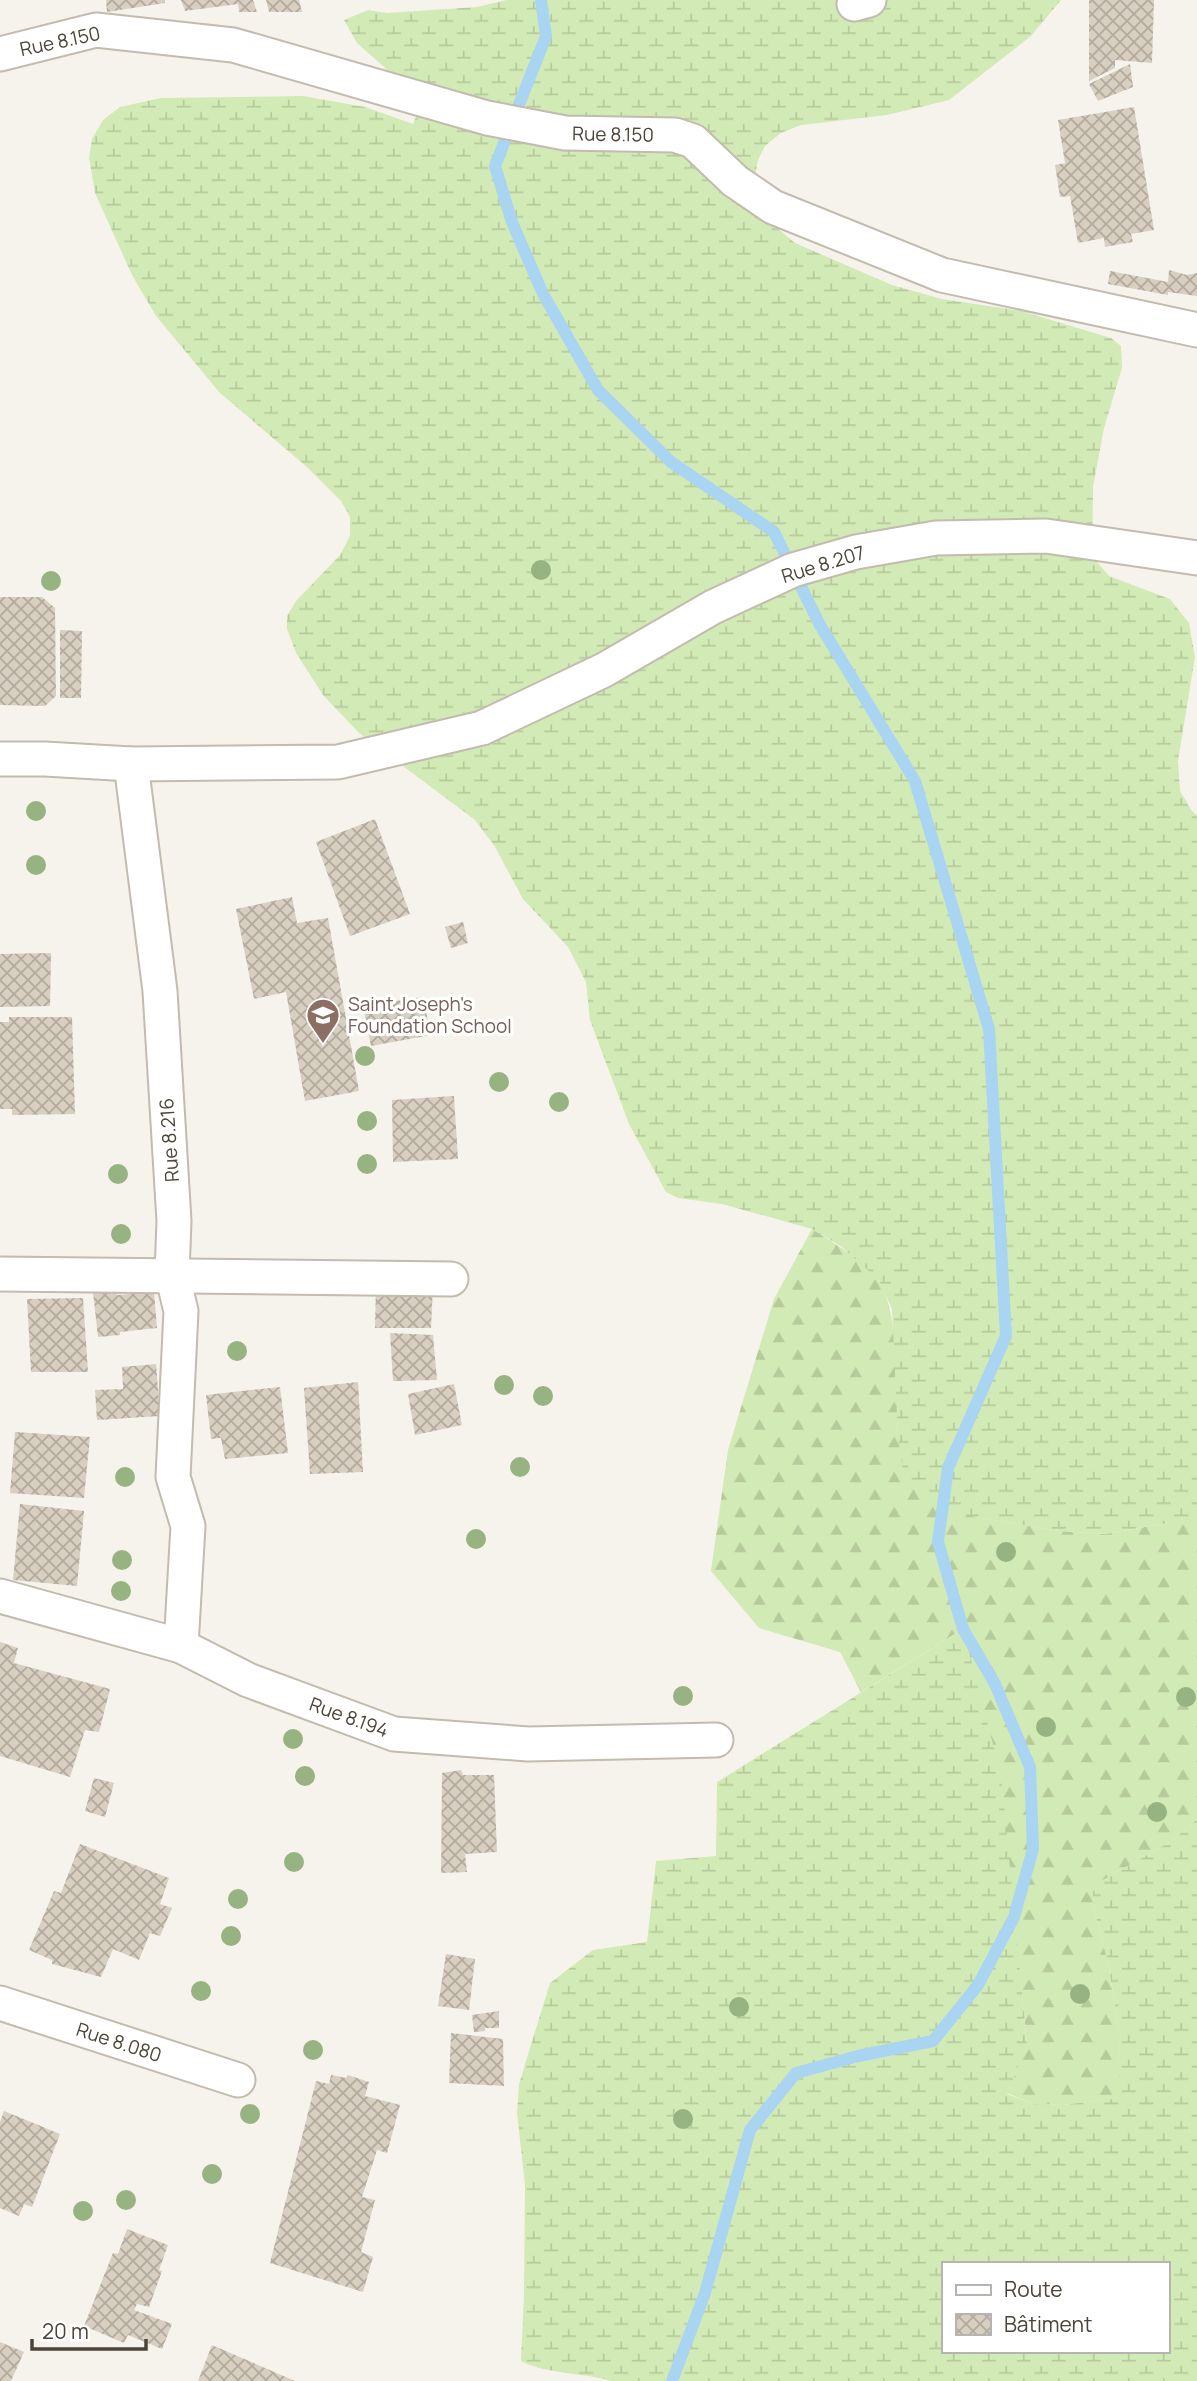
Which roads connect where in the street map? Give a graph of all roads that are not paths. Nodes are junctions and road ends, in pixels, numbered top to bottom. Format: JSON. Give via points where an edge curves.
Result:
{"nodes":[{"id":1,"x":0,"y":54,"type":"edge"},
{"id":2,"x":1197,"y":330,"type":"edge"},
{"id":3,"x":1197,"y":558,"type":"edge"},
{"id":4,"x":0,"y":759,"type":"edge"},
{"id":5,"x":131,"y":764,"type":"junction"},
{"id":6,"x":0,"y":1274,"type":"edge"},
{"id":7,"x":172,"y":1274,"type":"junction"},
{"id":8,"x":451,"y":1279,"type":"dead end"},
{"id":9,"x":0,"y":1596,"type":"edge"},
{"id":10,"x":181,"y":1646,"type":"junction"},
{"id":11,"x":716,"y":1740,"type":"dead end"},
{"id":12,"x":0,"y":2003,"type":"edge"},
{"id":13,"x":239,"y":2080,"type":"dead end"}],
"edges":[{"from":1,"to":2,"type":"street","name":"Rue 8.150","via":[[96,30],[233,46],[487,118],[565,134],[675,135],[693,141],[735,181],[773,207],[942,275]]},
{"from":3,"to":5,"type":"street","name":"Rue 8.207","via":[[1046,536],[936,538],[856,552],[793,570],[713,607],[604,670],[482,728],[338,762]]},
{"from":4,"to":5,"type":"street"},
{"from":5,"to":7,"type":"street","name":"Rue 8.216","via":[[160,991],[174,1220]]},
{"from":6,"to":7,"type":"street"},
{"from":7,"to":8,"type":"street"},
{"from":7,"to":10,"type":"street","name":"Rue 8.216","via":[[181,1311],[173,1477],[188,1527]]},
{"from":9,"to":10,"type":"street","name":"Rue 8.194"},
{"from":10,"to":11,"type":"street","name":"Rue 8.194","via":[[248,1680],[394,1734],[528,1744]]},
{"from":12,"to":13,"type":"street","name":"Rue 8.080"}]}
